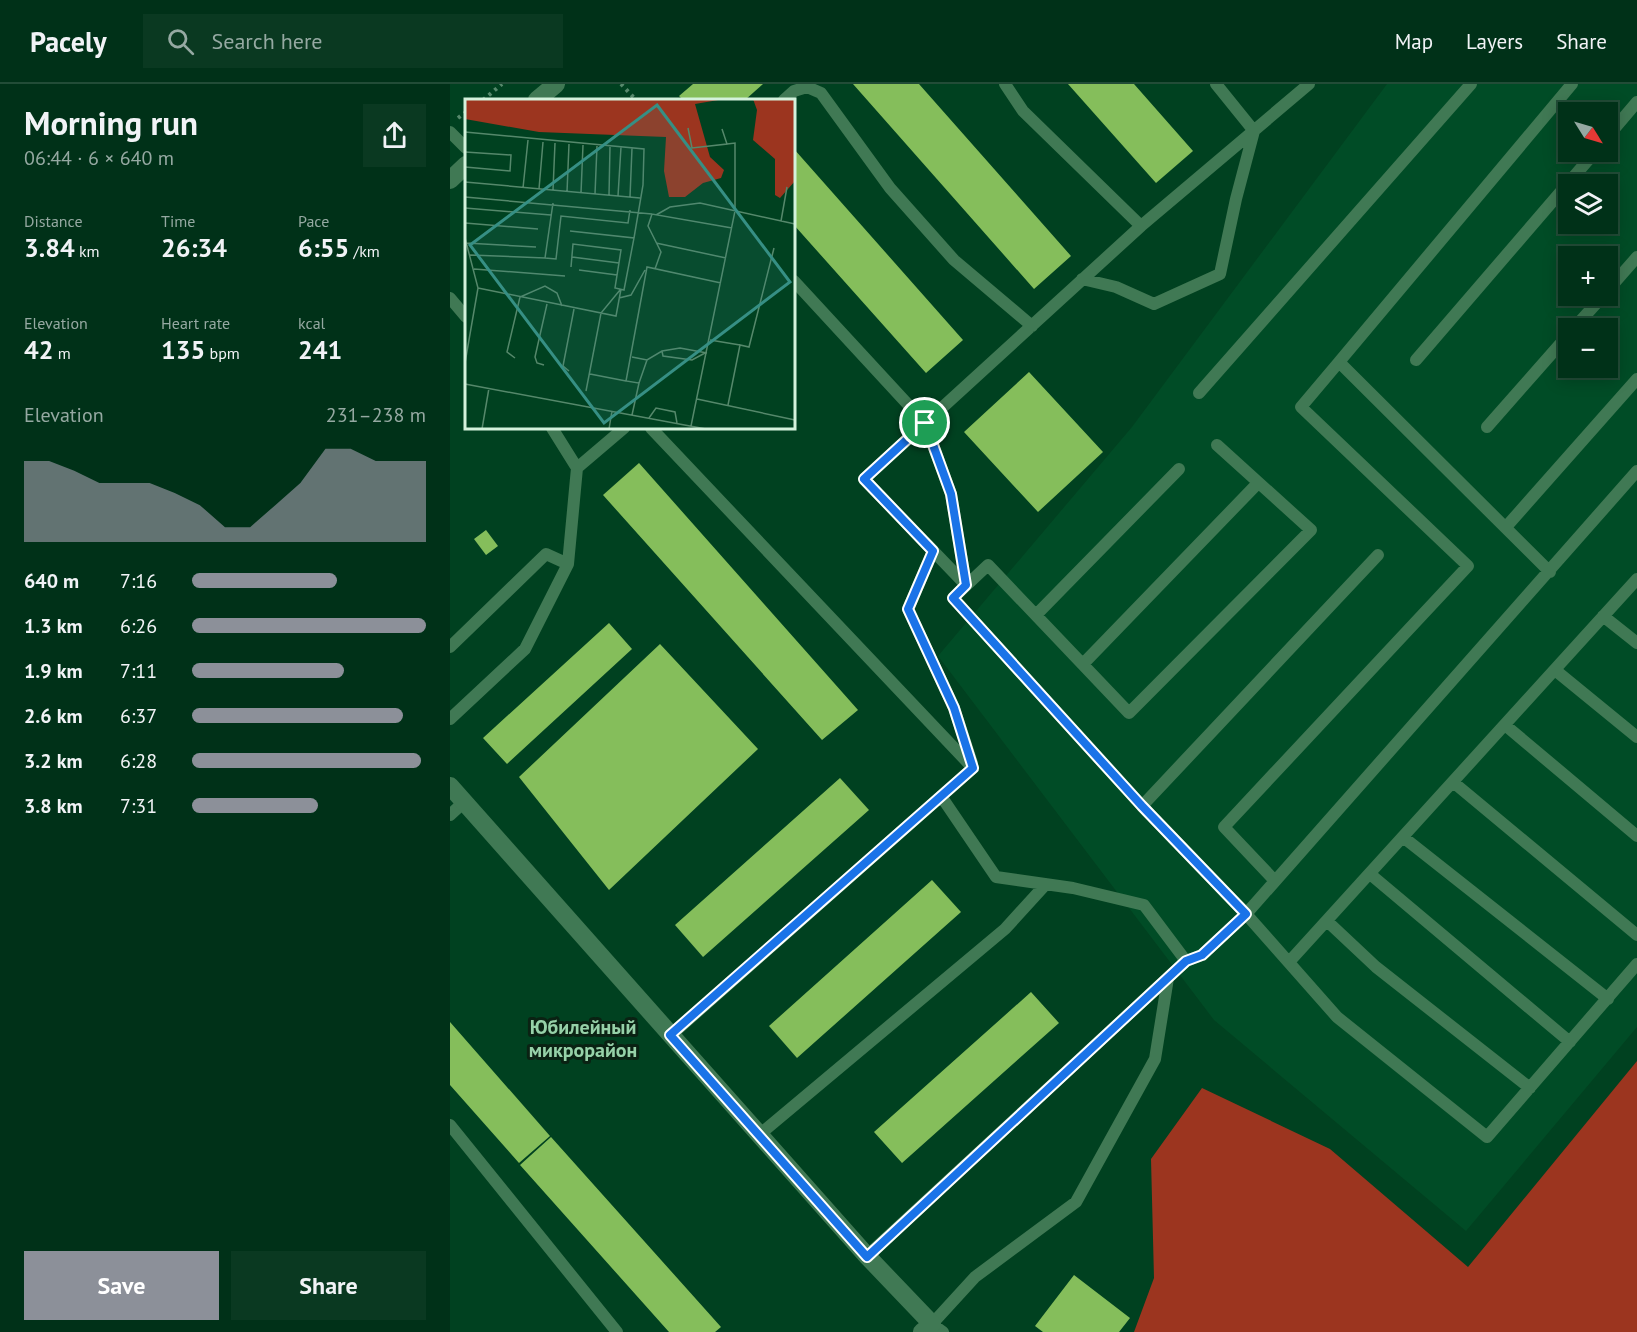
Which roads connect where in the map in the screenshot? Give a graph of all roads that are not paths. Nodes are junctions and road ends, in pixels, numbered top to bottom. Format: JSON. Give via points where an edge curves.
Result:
{"nodes":[{"id":1,"x":556,"y":84,"type":"edge"},
{"id":2,"x":1005,"y":84,"type":"edge"},
{"id":3,"x":1216,"y":84,"type":"edge"},
{"id":4,"x":1309,"y":84,"type":"edge"},
{"id":5,"x":1471,"y":84,"type":"edge"},
{"id":6,"x":1572,"y":84,"type":"edge"},
{"id":7,"x":538,"y":99,"type":"edge"},
{"id":8,"x":785,"y":99,"type":"edge"},
{"id":9,"x":1637,"y":102,"type":"edge"},
{"id":10,"x":1618,"y":124,"type":"edge"},
{"id":11,"x":1254,"y":130,"type":"junction"},
{"id":12,"x":450,"y":132,"type":"edge"},
{"id":13,"x":465,"y":147,"type":"edge"},
{"id":14,"x":1585,"y":162,"type":"edge"},
{"id":15,"x":465,"y":166,"type":"edge"},
{"id":16,"x":450,"y":180,"type":"edge"},
{"id":17,"x":1141,"y":226,"type":"junction"},
{"id":18,"x":1637,"y":257,"type":"edge"},
{"id":19,"x":1082,"y":279,"type":"junction"},
{"id":20,"x":1618,"y":279,"type":"edge"},
{"id":21,"x":795,"y":281,"type":"edge"},
{"id":22,"x":450,"y":298,"type":"edge"},
{"id":23,"x":1594,"y":306,"type":"edge"},
{"id":24,"x":465,"y":316,"type":"edge"},
{"id":25,"x":1583,"y":318,"type":"edge"},
{"id":26,"x":1032,"y":326,"type":"junction"},
{"id":27,"x":1558,"y":346,"type":"edge"},
{"id":28,"x":1416,"y":360,"type":"dead end"},
{"id":29,"x":1339,"y":362,"type":"junction"},
{"id":30,"x":1637,"y":379,"type":"edge"},
{"id":31,"x":1198,"y":393,"type":"dead end"},
{"id":32,"x":925,"y":423,"type":"junction"},
{"id":33,"x":1487,"y":427,"type":"dead end"},
{"id":34,"x":553,"y":429,"type":"edge"},
{"id":35,"x":623,"y":429,"type":"edge"},
{"id":36,"x":652,"y":429,"type":"edge"},
{"id":37,"x":1217,"y":446,"type":"dead end"},
{"id":38,"x":578,"y":468,"type":"junction"},
{"id":39,"x":1179,"y":469,"type":"dead end"},
{"id":40,"x":1637,"y":471,"type":"edge"},
{"id":41,"x":1258,"y":483,"type":"junction"},
{"id":42,"x":1506,"y":527,"type":"junction"},
{"id":43,"x":933,"y":551,"type":"junction"},
{"id":44,"x":1378,"y":555,"type":"dead end"},
{"id":45,"x":568,"y":564,"type":"junction"},
{"id":46,"x":1550,"y":572,"type":"junction"},
{"id":47,"x":1637,"y":579,"type":"edge"},
{"id":48,"x":966,"y":585,"type":"junction"},
{"id":49,"x":1035,"y":615,"type":"junction"},
{"id":50,"x":1603,"y":616,"type":"junction"},
{"id":51,"x":1637,"y":644,"type":"edge"},
{"id":52,"x":450,"y":647,"type":"edge"},
{"id":53,"x":1083,"y":664,"type":"junction"},
{"id":54,"x":1555,"y":670,"type":"junction"},
{"id":55,"x":450,"y":719,"type":"edge"},
{"id":56,"x":1505,"y":725,"type":"junction"},
{"id":57,"x":1637,"y":737,"type":"edge"},
{"id":58,"x":973,"y":768,"type":"junction"},
{"id":59,"x":1453,"y":782,"type":"junction"},
{"id":60,"x":450,"y":786,"type":"edge"},
{"id":61,"x":941,"y":796,"type":"junction"},
{"id":62,"x":464,"y":802,"type":"junction"},
{"id":63,"x":1142,"y":806,"type":"junction"},
{"id":64,"x":450,"y":815,"type":"edge"},
{"id":65,"x":1637,"y":836,"type":"edge"},
{"id":66,"x":1403,"y":837,"type":"junction"},
{"id":67,"x":1370,"y":874,"type":"junction"},
{"id":68,"x":1275,"y":881,"type":"junction"},
{"id":69,"x":1046,"y":884,"type":"junction"},
{"id":70,"x":1246,"y":914,"type":"junction"},
{"id":71,"x":1327,"y":921,"type":"junction"},
{"id":72,"x":1637,"y":935,"type":"edge"},
{"id":73,"x":1186,"y":961,"type":"junction"},
{"id":74,"x":1289,"y":962,"type":"junction"},
{"id":75,"x":1637,"y":964,"type":"edge"},
{"id":76,"x":1168,"y":978,"type":"junction"},
{"id":77,"x":1608,"y":999,"type":"junction"},
{"id":78,"x":670,"y":1035,"type":"junction"},
{"id":79,"x":1570,"y":1042,"type":"junction"},
{"id":80,"x":1530,"y":1088,"type":"junction"},
{"id":81,"x":450,"y":1125,"type":"edge"},
{"id":82,"x":759,"y":1135,"type":"junction"},
{"id":83,"x":867,"y":1257,"type":"junction"},
{"id":84,"x":932,"y":1329,"type":"edge"},
{"id":85,"x":616,"y":1332,"type":"edge"}],
"edges":[{"from":1,"to":7,"type":"street"},
{"from":2,"to":17,"type":"lane","via":[[1023,111]]},
{"from":3,"to":11,"type":"lane"},
{"from":4,"to":11,"type":"lane"},
{"from":5,"to":31,"type":"lane"},
{"from":6,"to":29,"type":"lane"},
{"from":8,"to":26,"type":"lane","via":[[807,87],[820,93],[890,188],[954,260]]},
{"from":9,"to":10,"type":"lane"},
{"from":11,"to":17,"type":"lane"},
{"from":11,"to":19,"type":"lane","via":[[1220,274],[1154,304],[1116,286]]},
{"from":12,"to":13,"type":"lane"},
{"from":14,"to":28,"type":"lane"},
{"from":15,"to":16,"type":"street"},
{"from":17,"to":19,"type":"lane"},
{"from":18,"to":20,"type":"lane"},
{"from":19,"to":26,"type":"lane"},
{"from":21,"to":32,"type":"lane"},
{"from":22,"to":24,"type":"lane"},
{"from":23,"to":25,"type":"lane"},
{"from":26,"to":32,"type":"lane"},
{"from":27,"to":33,"type":"lane"},
{"from":29,"to":42,"type":"lane"},
{"from":29,"to":68,"type":"lane","via":[[1301,407],[1468,566],[1224,827]]},
{"from":30,"to":42,"type":"lane"},
{"from":32,"to":43,"type":"lane","via":[[864,479]]},
{"from":32,"to":48,"type":"lane","via":[[951,494]]},
{"from":34,"to":38,"type":"lane"},
{"from":35,"to":38,"type":"lane"},
{"from":36,"to":58,"type":"lane"},
{"from":37,"to":41,"type":"lane"},
{"from":38,"to":45,"type":"lane"},
{"from":39,"to":49,"type":"lane"},
{"from":40,"to":46,"type":"lane"},
{"from":41,"to":53,"type":"lane"},
{"from":41,"to":53,"type":"lane","via":[[1311,530],[1130,713]]},
{"from":42,"to":46,"type":"lane"},
{"from":43,"to":48,"type":"lane"},
{"from":43,"to":58,"type":"lane","via":[[908,609],[954,708]]},
{"from":44,"to":63,"type":"lane"},
{"from":45,"to":52,"type":"lane","via":[[546,554]]},
{"from":45,"to":55,"type":"lane","via":[[525,649]]},
{"from":46,"to":68,"type":"lane"},
{"from":47,"to":50,"type":"lane"},
{"from":48,"to":49,"type":"lane","via":[[988,565]]},
{"from":48,"to":63,"type":"lane","via":[[953,598]]},
{"from":49,"to":53,"type":"lane"},
{"from":50,"to":51,"type":"lane"},
{"from":50,"to":54,"type":"lane"},
{"from":54,"to":56,"type":"lane"},
{"from":54,"to":57,"type":"lane"},
{"from":56,"to":59,"type":"lane"},
{"from":56,"to":65,"type":"lane"},
{"from":58,"to":61,"type":"lane"},
{"from":59,"to":66,"type":"lane"},
{"from":59,"to":72,"type":"lane"},
{"from":60,"to":62,"type":"street"},
{"from":61,"to":69,"type":"lane","via":[[996,877]]},
{"from":61,"to":78,"type":"lane"},
{"from":62,"to":64,"type":"lane"},
{"from":62,"to":78,"type":"street"},
{"from":63,"to":70,"type":"lane"},
{"from":66,"to":67,"type":"lane"},
{"from":66,"to":77,"type":"lane"},
{"from":67,"to":71,"type":"lane"},
{"from":67,"to":79,"type":"lane"},
{"from":68,"to":70,"type":"lane"},
{"from":69,"to":73,"type":"lane","via":[[1144,905]]},
{"from":69,"to":82,"type":"lane","via":[[1005,929]]},
{"from":70,"to":73,"type":"lane","via":[[1202,955]]},
{"from":70,"to":74,"type":"lane"},
{"from":71,"to":74,"type":"lane"},
{"from":71,"to":80,"type":"lane","via":[[1377,968]]},
{"from":73,"to":76,"type":"lane"},
{"from":74,"to":80,"type":"lane","via":[[1337,1017],[1487,1137]]},
{"from":75,"to":77,"type":"lane"},
{"from":76,"to":83,"type":"lane"},
{"from":76,"to":84,"type":"lane","via":[[1155,1059],[1076,1202],[975,1277]]},
{"from":77,"to":79,"type":"lane"},
{"from":78,"to":82,"type":"street"},
{"from":79,"to":80,"type":"lane"},
{"from":81,"to":85,"type":"lane"},
{"from":82,"to":83,"type":"street"},
{"from":83,"to":84,"type":"street"}]}
